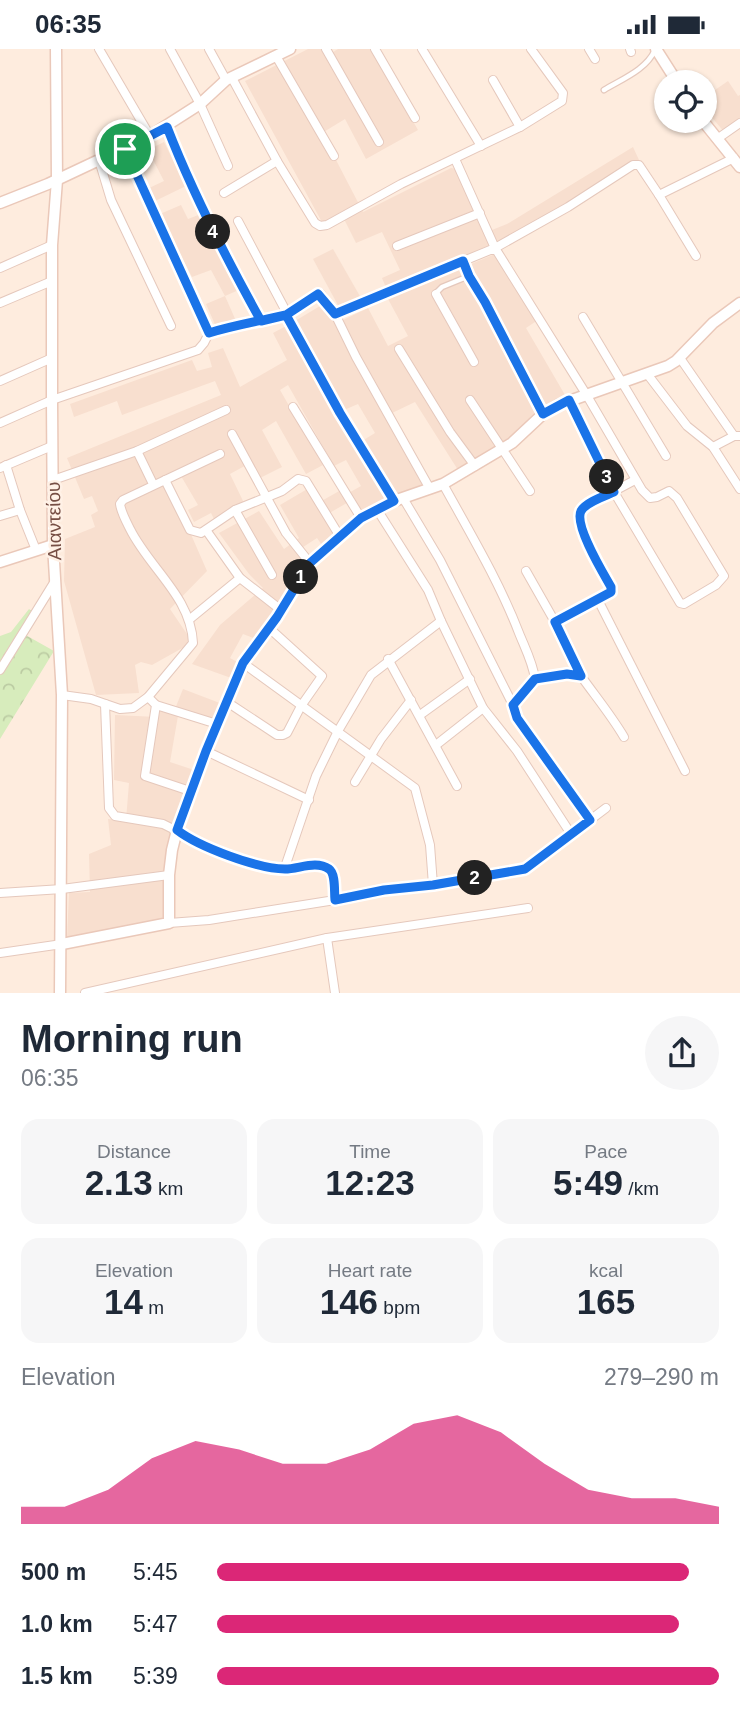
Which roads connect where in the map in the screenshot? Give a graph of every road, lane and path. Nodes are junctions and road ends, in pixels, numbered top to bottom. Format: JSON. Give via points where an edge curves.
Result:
{"nodes":[{"id":1,"x":56,"y":49,"type":"edge"},
{"id":2,"x":99,"y":49,"type":"edge"},
{"id":3,"x":170,"y":49,"type":"edge"},
{"id":4,"x":209,"y":49,"type":"edge"},
{"id":5,"x":290,"y":49,"type":"edge"},
{"id":6,"x":326,"y":49,"type":"edge"},
{"id":7,"x":375,"y":49,"type":"edge"},
{"id":8,"x":422,"y":49,"type":"edge"},
{"id":9,"x":531,"y":49,"type":"edge"},
{"id":10,"x":589,"y":49,"type":"edge"},
{"id":11,"x":656,"y":49,"type":"edge"},
{"id":12,"x":276,"y":56,"type":"junction"},
{"id":13,"x":595,"y":59,"type":"dead end"},
{"id":14,"x":669,"y":70,"type":"edge"},
{"id":15,"x":229,"y":79,"type":"junction"},
{"id":16,"x":493,"y":81,"type":"dead end"},
{"id":17,"x":604,"y":90,"type":"dead end"},
{"id":18,"x":200,"y":104,"type":"junction"},
{"id":19,"x":415,"y":118,"type":"dead end"},
{"id":20,"x":740,"y":123,"type":"edge"},
{"id":21,"x":167,"y":127,"type":"junction"},
{"id":22,"x":520,"y":127,"type":"junction"},
{"id":23,"x":712,"y":133,"type":"edge"},
{"id":24,"x":150,"y":136,"type":"junction"},
{"id":25,"x":717,"y":139,"type":"junction"},
{"id":26,"x":379,"y":142,"type":"dead end"},
{"id":27,"x":481,"y":146,"type":"junction"},
{"id":28,"x":125,"y":149,"type":"junction"},
{"id":29,"x":334,"y":156,"type":"dead end"},
{"id":30,"x":455,"y":159,"type":"junction"},
{"id":31,"x":99,"y":160,"type":"junction"},
{"id":32,"x":277,"y":161,"type":"junction"},
{"id":33,"x":737,"y":162,"type":"edge"},
{"id":34,"x":228,"y":166,"type":"dead end"},
{"id":35,"x":57,"y":180,"type":"junction"},
{"id":36,"x":224,"y":193,"type":"dead end"},
{"id":37,"x":659,"y":195,"type":"junction"},
{"id":38,"x":0,"y":203,"type":"edge"},
{"id":39,"x":480,"y":213,"type":"junction"},
{"id":40,"x":238,"y":221,"type":"dead end"},
{"id":41,"x":51,"y":245,"type":"junction"},
{"id":42,"x":397,"y":246,"type":"dead end"},
{"id":43,"x":495,"y":248,"type":"junction"},
{"id":44,"x":696,"y":256,"type":"dead end"},
{"id":45,"x":463,"y":261,"type":"junction"},
{"id":46,"x":0,"y":268,"type":"edge"},
{"id":47,"x":469,"y":276,"type":"junction"},
{"id":48,"x":52,"y":281,"type":"junction"},
{"id":49,"x":436,"y":294,"type":"joint"},
{"id":50,"x":0,"y":303,"type":"edge"},
{"id":51,"x":740,"y":303,"type":"edge"},
{"id":52,"x":335,"y":314,"type":"junction"},
{"id":53,"x":286,"y":315,"type":"junction"},
{"id":54,"x":583,"y":317,"type":"dead end"},
{"id":55,"x":261,"y":321,"type":"junction"},
{"id":56,"x":171,"y":326,"type":"dead end"},
{"id":57,"x":209,"y":333,"type":"junction"},
{"id":58,"x":400,"y":349,"type":"dead end"},
{"id":59,"x":52,"y":358,"type":"junction"},
{"id":60,"x":680,"y":358,"type":"junction"},
{"id":61,"x":474,"y":362,"type":"dead end"},
{"id":62,"x":648,"y":375,"type":"junction"},
{"id":63,"x":0,"y":381,"type":"edge"},
{"id":64,"x":621,"y":383,"type":"junction"},
{"id":65,"x":586,"y":394,"type":"junction"},
{"id":66,"x":52,"y":400,"type":"junction"},
{"id":67,"x":470,"y":400,"type":"dead end"},
{"id":68,"x":569,"y":400,"type":"junction"},
{"id":69,"x":293,"y":407,"type":"dead end"},
{"id":70,"x":226,"y":410,"type":"dead end"},
{"id":71,"x":543,"y":414,"type":"junction"},
{"id":72,"x":0,"y":423,"type":"edge"},
{"id":73,"x":232,"y":434,"type":"dead end"},
{"id":74,"x":737,"y":436,"type":"edge"},
{"id":75,"x":52,"y":446,"type":"junction"},
{"id":76,"x":713,"y":447,"type":"junction"},
{"id":77,"x":502,"y":449,"type":"junction"},
{"id":78,"x":137,"y":451,"type":"junction"},
{"id":79,"x":220,"y":454,"type":"dead end"},
{"id":80,"x":666,"y":456,"type":"dead end"},
{"id":81,"x":475,"y":466,"type":"junction"},
{"id":82,"x":3,"y":467,"type":"edge"},
{"id":83,"x":53,"y":480,"type":"junction"},
{"id":84,"x":165,"y":480,"type":"junction"},
{"id":85,"x":635,"y":480,"type":"junction"},
{"id":86,"x":153,"y":484,"type":"junction"},
{"id":87,"x":443,"y":484,"type":"junction"},
{"id":88,"x":430,"y":489,"type":"junction"},
{"id":89,"x":740,"y":489,"type":"edge"},
{"id":90,"x":530,"y":491,"type":"dead end"},
{"id":91,"x":614,"y":492,"type":"junction"},
{"id":92,"x":265,"y":498,"type":"junction"},
{"id":93,"x":399,"y":499,"type":"junction"},
{"id":94,"x":20,"y":510,"type":"junction"},
{"id":95,"x":235,"y":510,"type":"junction"},
{"id":96,"x":378,"y":511,"type":"junction"},
{"id":97,"x":0,"y":516,"type":"edge"},
{"id":98,"x":361,"y":518,"type":"junction"},
{"id":99,"x":206,"y":530,"type":"junction"},
{"id":100,"x":340,"y":535,"type":"junction"},
{"id":101,"x":53,"y":545,"type":"junction"},
{"id":102,"x":36,"y":550,"type":"junction"},
{"id":103,"x":0,"y":562,"type":"edge"},
{"id":104,"x":310,"y":563,"type":"junction"},
{"id":105,"x":526,"y":571,"type":"dead end"},
{"id":106,"x":272,"y":575,"type":"dead end"},
{"id":107,"x":240,"y":578,"type":"junction"},
{"id":108,"x":55,"y":581,"type":"junction"},
{"id":109,"x":598,"y":600,"type":"junction"},
{"id":110,"x":281,"y":610,"type":"junction"},
{"id":111,"x":190,"y":619,"type":"junction"},
{"id":112,"x":441,"y":621,"type":"junction"},
{"id":113,"x":555,"y":622,"type":"junction"},
{"id":114,"x":268,"y":627,"type":"junction"},
{"id":115,"x":388,"y":659,"type":"junction"},
{"id":116,"x":243,"y":663,"type":"junction"},
{"id":117,"x":0,"y":670,"type":"edge"},
{"id":118,"x":581,"y":676,"type":"junction"},
{"id":119,"x":470,"y":679,"type":"junction"},
{"id":120,"x":535,"y":679,"type":"junction"},
{"id":121,"x":62,"y":695,"type":"junction"},
{"id":122,"x":148,"y":697,"type":"junction"},
{"id":123,"x":411,"y":700,"type":"junction"},
{"id":124,"x":227,"y":702,"type":"junction"},
{"id":125,"x":105,"y":704,"type":"junction"},
{"id":126,"x":156,"y":705,"type":"junction"},
{"id":127,"x":513,"y":705,"type":"junction"},
{"id":128,"x":301,"y":706,"type":"junction"},
{"id":129,"x":483,"y":708,"type":"junction"},
{"id":130,"x":420,"y":715,"type":"junction"},
{"id":131,"x":217,"y":724,"type":"junction"},
{"id":132,"x":338,"y":731,"type":"junction"},
{"id":133,"x":624,"y":737,"type":"dead end"},
{"id":134,"x":436,"y":745,"type":"junction"},
{"id":135,"x":206,"y":751,"type":"junction"},
{"id":136,"x":370,"y":755,"type":"junction"},
{"id":137,"x":685,"y":771,"type":"dead end"},
{"id":138,"x":355,"y":782,"type":"dead end"},
{"id":139,"x":457,"y":786,"type":"dead end"},
{"id":140,"x":193,"y":792,"type":"junction"},
{"id":141,"x":309,"y":800,"type":"junction"},
{"id":142,"x":606,"y":808,"type":"dead end"},
{"id":143,"x":590,"y":820,"type":"junction"},
{"id":144,"x":177,"y":830,"type":"junction"},
{"id":145,"x":571,"y":834,"type":"junction"},
{"id":146,"x":284,"y":870,"type":"junction"},
{"id":147,"x":169,"y":875,"type":"junction"},
{"id":148,"x":433,"y":885,"type":"junction"},
{"id":149,"x":62,"y":889,"type":"junction"},
{"id":150,"x":0,"y":893,"type":"edge"},
{"id":151,"x":335,"y":900,"type":"junction"},
{"id":152,"x":528,"y":908,"type":"dead end"},
{"id":153,"x":169,"y":923,"type":"junction"},
{"id":154,"x":327,"y":938,"type":"junction"},
{"id":155,"x":62,"y":944,"type":"junction"},
{"id":156,"x":0,"y":953,"type":"edge"},
{"id":157,"x":60,"y":992,"type":"edge"},
{"id":158,"x":85,"y":992,"type":"edge"},
{"id":159,"x":335,"y":992,"type":"edge"}],
"edges":[{"from":1,"to":35,"type":"street","name":"Αιαντείου"},
{"from":2,"to":24,"type":"street"},
{"from":3,"to":18,"type":"street"},
{"from":4,"to":15,"type":"street"},
{"from":5,"to":12,"type":"street"},
{"from":6,"to":26,"type":"street"},
{"from":7,"to":19,"type":"street"},
{"from":8,"to":27,"type":"street"},
{"from":9,"to":22,"type":"street","via":[[564,96]]},
{"from":10,"to":13,"type":"street"},
{"from":11,"to":14,"type":"street"},
{"from":11,"to":17,"type":"lane","via":[[642,67]]},
{"from":12,"to":15,"type":"street"},
{"from":12,"to":29,"type":"street"},
{"from":15,"to":18,"type":"street"},
{"from":15,"to":32,"type":"street"},
{"from":16,"to":22,"type":"street"},
{"from":18,"to":21,"type":"street"},
{"from":18,"to":34,"type":"street"},
{"from":20,"to":25,"type":"street"},
{"from":21,"to":24,"type":"street"},
{"from":21,"to":55,"type":"street","via":[[209,223]]},
{"from":22,"to":27,"type":"street"},
{"from":23,"to":25,"type":"street"},
{"from":24,"to":28,"type":"street"},
{"from":25,"to":33,"type":"street"},
{"from":27,"to":30,"type":"street"},
{"from":28,"to":31,"type":"street"},
{"from":28,"to":57,"type":"street"},
{"from":30,"to":32,"type":"street","via":[[320,226]]},
{"from":30,"to":39,"type":"street"},
{"from":31,"to":35,"type":"street"},
{"from":31,"to":56,"type":"street","via":[[111,199]]},
{"from":32,"to":36,"type":"street"},
{"from":33,"to":37,"type":"street"},
{"from":35,"to":38,"type":"street"},
{"from":35,"to":41,"type":"street","name":"Αιαντείου"},
{"from":37,"to":43,"type":"street","via":[[639,165],[633,165]]},
{"from":37,"to":44,"type":"street"},
{"from":39,"to":42,"type":"street"},
{"from":39,"to":43,"type":"street"},
{"from":40,"to":53,"type":"street"},
{"from":41,"to":46,"type":"street"},
{"from":41,"to":48,"type":"street","name":"Αιαντείου"},
{"from":43,"to":45,"type":"street"},
{"from":43,"to":65,"type":"street"},
{"from":45,"to":47,"type":"street"},
{"from":45,"to":52,"type":"street"},
{"from":47,"to":49,"type":"lane"},
{"from":47,"to":71,"type":"street"},
{"from":48,"to":50,"type":"street"},
{"from":48,"to":59,"type":"street","name":"Αιαντείου"},
{"from":49,"to":61,"type":"street"},
{"from":51,"to":60,"type":"street","via":[[702,333]]},
{"from":52,"to":53,"type":"street","via":[[318,294]]},
{"from":52,"to":88,"type":"street"},
{"from":53,"to":55,"type":"street"},
{"from":53,"to":93,"type":"street","via":[[340,413]]},
{"from":54,"to":64,"type":"street"},
{"from":55,"to":57,"type":"street"},
{"from":57,"to":66,"type":"street","via":[[198,350]]},
{"from":58,"to":81,"type":"street"},
{"from":59,"to":63,"type":"street"},
{"from":59,"to":66,"type":"street","name":"Αιαντείου"},
{"from":60,"to":62,"type":"street"},
{"from":60,"to":74,"type":"street"},
{"from":62,"to":64,"type":"street"},
{"from":62,"to":76,"type":"street","via":[[687,426]]},
{"from":64,"to":65,"type":"street"},
{"from":64,"to":80,"type":"street"},
{"from":65,"to":68,"type":"street"},
{"from":65,"to":85,"type":"street"},
{"from":66,"to":72,"type":"street"},
{"from":66,"to":75,"type":"street","name":"Αιαντείου"},
{"from":67,"to":77,"type":"street"},
{"from":68,"to":71,"type":"street"},
{"from":68,"to":91,"type":"street"},
{"from":69,"to":98,"type":"street"},
{"from":70,"to":78,"type":"street"},
{"from":71,"to":77,"type":"street"},
{"from":73,"to":92,"type":"street"},
{"from":74,"to":76,"type":"street"},
{"from":75,"to":82,"type":"street"},
{"from":75,"to":83,"type":"street","name":"Αιαντείου"},
{"from":76,"to":89,"type":"street"},
{"from":77,"to":81,"type":"street"},
{"from":77,"to":90,"type":"street"},
{"from":78,"to":83,"type":"street"},
{"from":78,"to":86,"type":"street"},
{"from":79,"to":84,"type":"street"},
{"from":81,"to":87,"type":"street"},
{"from":82,"to":94,"type":"street"},
{"from":83,"to":101,"type":"street","name":"Αιαντείου"},
{"from":84,"to":86,"type":"street"},
{"from":84,"to":99,"type":"street","via":[[190,530]]},
{"from":85,"to":91,"type":"street"},
{"from":85,"to":91,"type":"street","via":[[650,498],[669,491],[677,498],[724,576],[716,585],[680,603]]},
{"from":86,"to":111,"type":"street","via":[[123,500],[120,507],[138,544],[183,602]]},
{"from":87,"to":88,"type":"street"},
{"from":87,"to":120,"type":"street","via":[[484,556]]},
{"from":88,"to":93,"type":"street"},
{"from":91,"to":109,"type":"street","via":[[583,508],[579,515],[611,587],[611,592]]},
{"from":92,"to":95,"type":"street"},
{"from":92,"to":100,"type":"street","via":[[302,479]]},
{"from":92,"to":104,"type":"street"},
{"from":93,"to":96,"type":"street"},
{"from":93,"to":127,"type":"street","via":[[440,560]]},
{"from":94,"to":97,"type":"street"},
{"from":94,"to":102,"type":"street"},
{"from":95,"to":99,"type":"street"},
{"from":95,"to":106,"type":"street"},
{"from":96,"to":98,"type":"street"},
{"from":96,"to":112,"type":"street","via":[[428,590]]},
{"from":98,"to":100,"type":"street"},
{"from":99,"to":107,"type":"street"},
{"from":100,"to":104,"type":"street"},
{"from":101,"to":102,"type":"street"},
{"from":101,"to":108,"type":"street","name":"Αιαντείου"},
{"from":102,"to":103,"type":"street"},
{"from":104,"to":110,"type":"street"},
{"from":105,"to":113,"type":"street"},
{"from":107,"to":110,"type":"street"},
{"from":107,"to":111,"type":"street"},
{"from":108,"to":117,"type":"street"},
{"from":108,"to":121,"type":"street","name":"Αιαντείου"},
{"from":109,"to":113,"type":"street"},
{"from":109,"to":137,"type":"street"},
{"from":110,"to":114,"type":"street"},
{"from":111,"to":122,"type":"street","via":[[193,643]]},
{"from":112,"to":115,"type":"street"},
{"from":112,"to":119,"type":"street"},
{"from":113,"to":118,"type":"street"},
{"from":114,"to":116,"type":"street"},
{"from":114,"to":128,"type":"street","via":[[322,676]]},
{"from":115,"to":123,"type":"street"},
{"from":115,"to":132,"type":"street","via":[[371,675]]},
{"from":116,"to":124,"type":"street"},
{"from":116,"to":128,"type":"street"},
{"from":118,"to":120,"type":"street"},
{"from":118,"to":133,"type":"street"},
{"from":119,"to":129,"type":"street"},
{"from":119,"to":130,"type":"street"},
{"from":120,"to":127,"type":"street"},
{"from":121,"to":125,"type":"street"},
{"from":121,"to":149,"type":"street","name":"Αιαντείου"},
{"from":122,"to":125,"type":"street","via":[[133,708]]},
{"from":122,"to":126,"type":"street"},
{"from":123,"to":130,"type":"street"},
{"from":123,"to":136,"type":"street"},
{"from":124,"to":128,"type":"street","via":[[277,735],[288,733]]},
{"from":124,"to":131,"type":"street"},
{"from":125,"to":144,"type":"street","via":[[111,812]]},
{"from":126,"to":131,"type":"street"},
{"from":126,"to":140,"type":"street","via":[[145,776]]},
{"from":127,"to":143,"type":"street","via":[[517,718]]},
{"from":128,"to":132,"type":"street"},
{"from":129,"to":134,"type":"street"},
{"from":129,"to":145,"type":"street"},
{"from":130,"to":134,"type":"street"},
{"from":131,"to":135,"type":"street"},
{"from":132,"to":136,"type":"street"},
{"from":132,"to":141,"type":"street"},
{"from":134,"to":139,"type":"street"},
{"from":135,"to":140,"type":"street"},
{"from":135,"to":141,"type":"street"},
{"from":136,"to":138,"type":"street"},
{"from":136,"to":148,"type":"street","via":[[415,788],[430,845]]},
{"from":140,"to":144,"type":"street"},
{"from":141,"to":146,"type":"street"},
{"from":142,"to":143,"type":"street"},
{"from":143,"to":145,"type":"street"},
{"from":144,"to":146,"type":"street","via":[[227,856]]},
{"from":144,"to":147,"type":"street"},
{"from":145,"to":148,"type":"street","via":[[525,869]]},
{"from":146,"to":151,"type":"street","via":[[327,867],[333,874]]},
{"from":147,"to":149,"type":"street"},
{"from":147,"to":153,"type":"street"},
{"from":148,"to":151,"type":"street"},
{"from":149,"to":150,"type":"street"},
{"from":149,"to":155,"type":"street","name":"Αιαντείου"},
{"from":151,"to":153,"type":"street"},
{"from":152,"to":154,"type":"street"},
{"from":153,"to":155,"type":"street"},
{"from":154,"to":158,"type":"street"},
{"from":154,"to":159,"type":"street"},
{"from":155,"to":156,"type":"street"},
{"from":155,"to":157,"type":"street","name":"Αιαντείου"}]}
